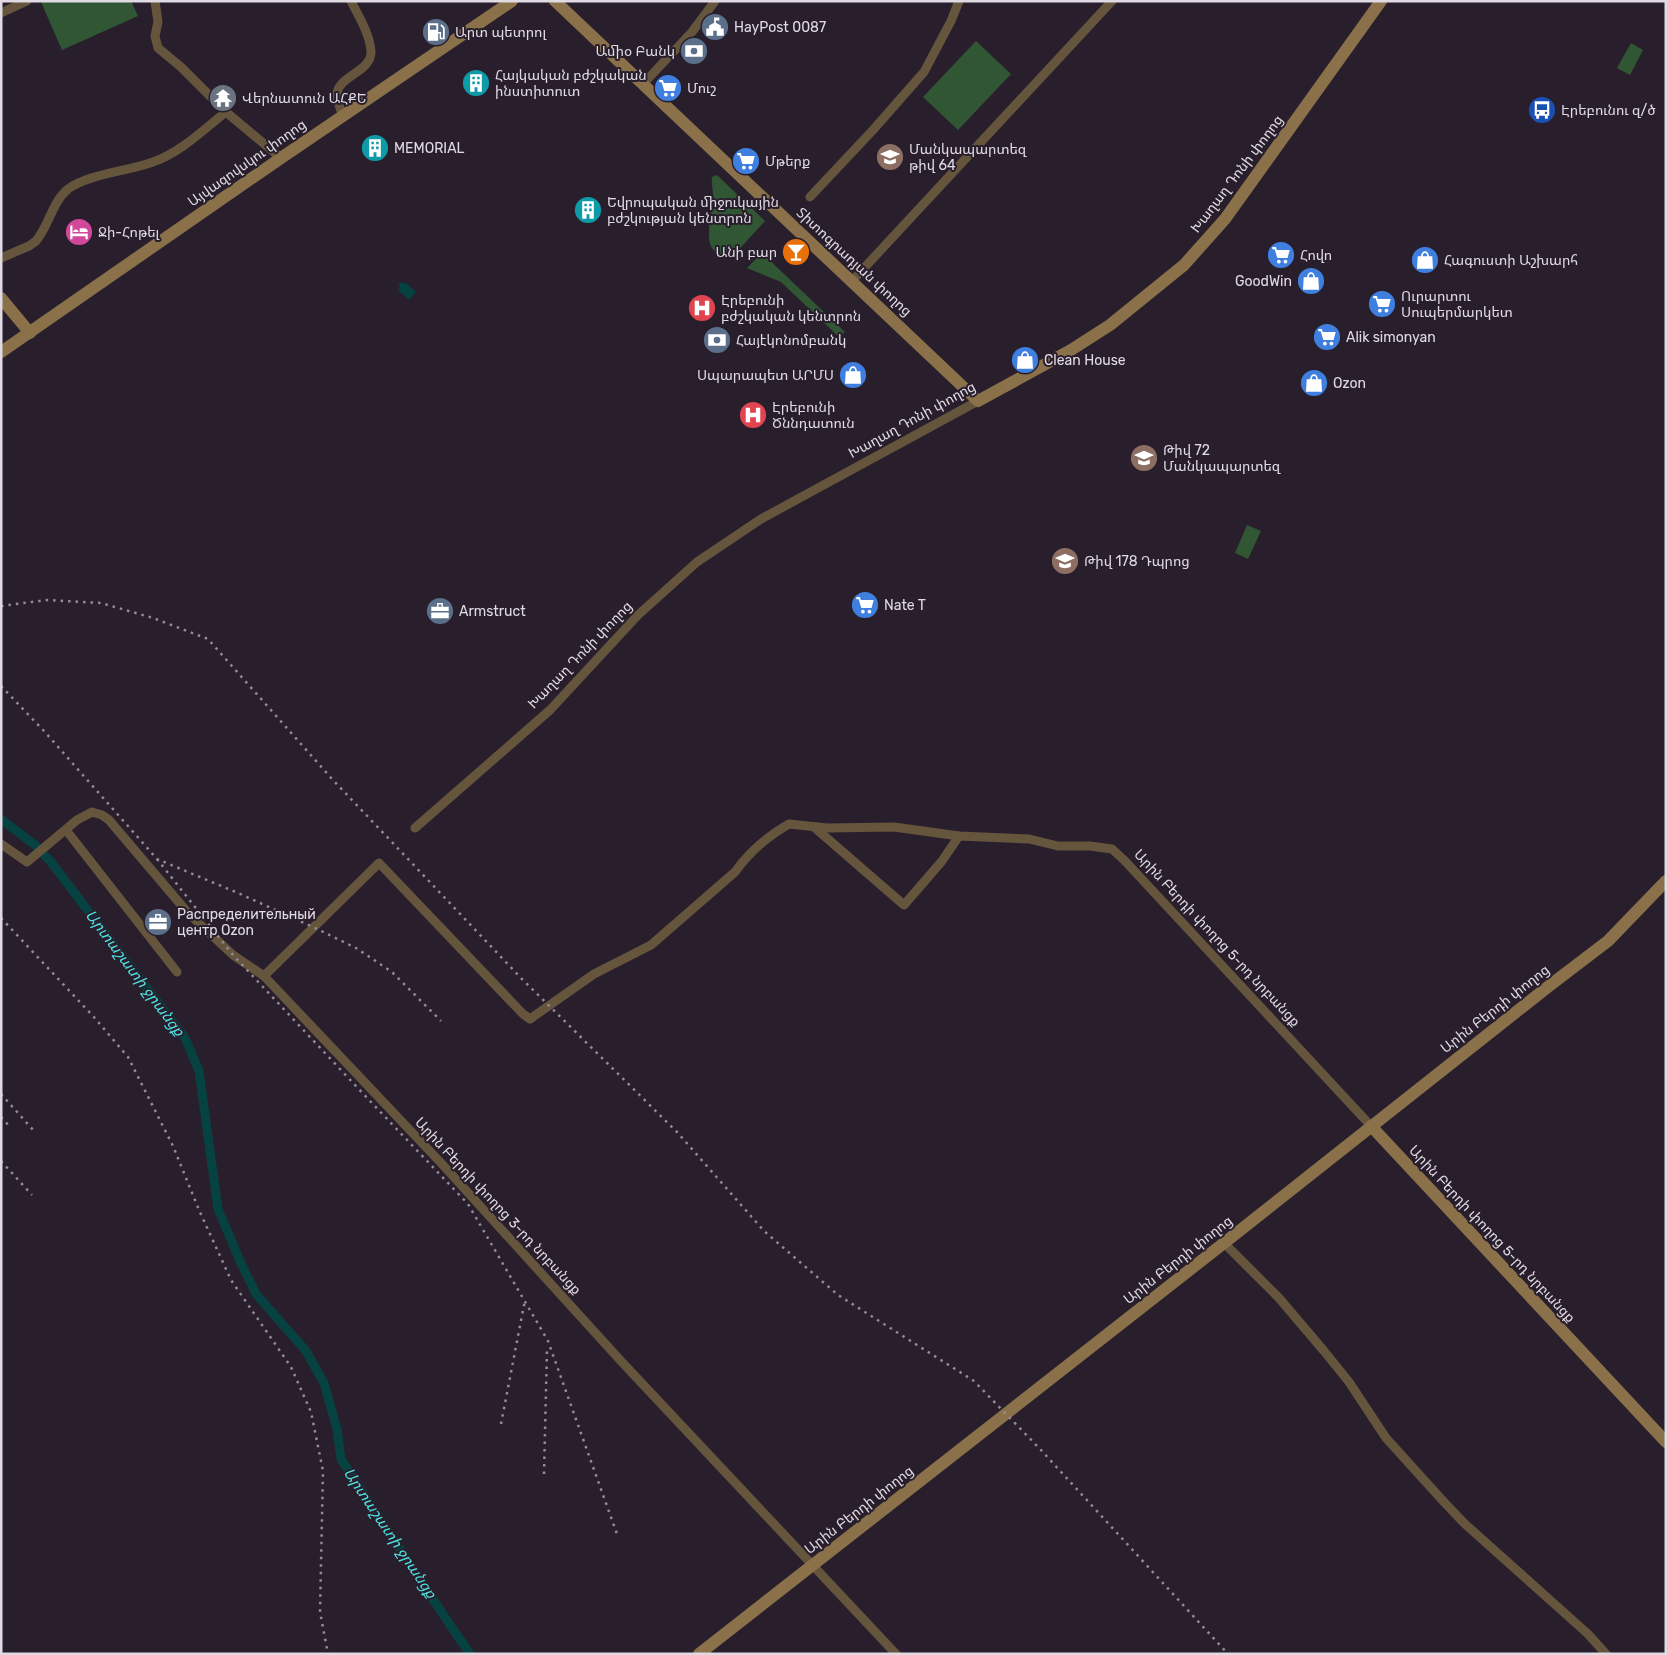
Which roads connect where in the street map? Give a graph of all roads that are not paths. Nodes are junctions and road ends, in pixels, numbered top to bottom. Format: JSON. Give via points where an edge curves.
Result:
{"nodes":[{"id":1,"x":27,"y":1,"type":"edge"},
{"id":2,"x":155,"y":1,"type":"edge"},
{"id":3,"x":351,"y":1,"type":"edge"},
{"id":4,"x":512,"y":1,"type":"edge"},
{"id":5,"x":555,"y":1,"type":"edge"},
{"id":6,"x":715,"y":1,"type":"edge"},
{"id":7,"x":958,"y":1,"type":"edge"},
{"id":8,"x":1112,"y":1,"type":"edge"},
{"id":9,"x":1381,"y":1,"type":"edge"},
{"id":10,"x":1,"y":13,"type":"edge"},
{"id":11,"x":643,"y":84,"type":"junction"},
{"id":12,"x":226,"y":112,"type":"junction"},
{"id":13,"x":343,"y":116,"type":"junction"},
{"id":14,"x":281,"y":158,"type":"junction"},
{"id":15,"x":810,"y":197,"type":"dead end"},
{"id":16,"x":1,"y":258,"type":"edge"},
{"id":17,"x":852,"y":281,"type":"junction"},
{"id":18,"x":1,"y":298,"type":"edge"},
{"id":19,"x":30,"y":332,"type":"junction"},
{"id":20,"x":1,"y":352,"type":"edge"},
{"id":21,"x":978,"y":401,"type":"junction"},
{"id":22,"x":814,"y":826,"type":"junction"},
{"id":23,"x":415,"y":828,"type":"dead end"},
{"id":24,"x":66,"y":830,"type":"junction"},
{"id":25,"x":959,"y":836,"type":"junction"},
{"id":26,"x":1,"y":844,"type":"edge"},
{"id":27,"x":1666,"y":881,"type":"edge"},
{"id":28,"x":176,"y":972,"type":"dead end"},
{"id":29,"x":264,"y":976,"type":"junction"},
{"id":30,"x":1371,"y":1126,"type":"junction"},
{"id":31,"x":1224,"y":1243,"type":"junction"},
{"id":32,"x":1666,"y":1442,"type":"edge"},
{"id":33,"x":812,"y":1565,"type":"junction"},
{"id":34,"x":699,"y":1654,"type":"edge"},
{"id":35,"x":896,"y":1654,"type":"edge"},
{"id":36,"x":1606,"y":1654,"type":"edge"}],
"edges":[{"from":1,"to":10,"type":"street"},
{"from":2,"to":12,"type":"street","via":[[158,48]]},
{"from":3,"to":13,"type":"street","via":[[369,39],[371,54],[367,64],[338,91]]},
{"from":4,"to":13,"type":"street","name":"Այվազովսկու փողոց"},
{"from":5,"to":11,"type":"street","name":"Տիտոգրադյան փողոց"},
{"from":6,"to":11,"type":"street","via":[[692,32]]},
{"from":7,"to":15,"type":"street","via":[[924,72]]},
{"from":8,"to":17,"type":"street"},
{"from":9,"to":21,"type":"street","name":"Խաղաղ Դոնի փողոց","via":[[1225,219],[1184,265],[1102,330]]},
{"from":11,"to":17,"type":"street","name":"Տիտոգրադյան փողոց"},
{"from":12,"to":14,"type":"street"},
{"from":12,"to":16,"type":"street","via":[[174,152],[153,162],[91,179],[68,189],[36,241]]},
{"from":13,"to":14,"type":"street","name":"Այվազովսկու փողոց"},
{"from":14,"to":19,"type":"street","name":"Այվազովսկու փողոց"},
{"from":17,"to":21,"type":"street","name":"Տիտոգրադյան փողոց"},
{"from":18,"to":19,"type":"street"},
{"from":19,"to":20,"type":"street","name":"Այվազովսկու փողոց"},
{"from":21,"to":23,"type":"street","name":"Խաղաղ Դոնի փողոց","via":[[761,519],[697,562],[638,615],[550,710]]},
{"from":22,"to":25,"type":"street","name":"Արին Բերդի փողոց 5-րդ նրբանցք","via":[[894,827]]},
{"from":22,"to":25,"type":"street","via":[[904,905]]},
{"from":22,"to":29,"type":"street","name":"Արին Բերդի փողոց 5-րդ նրբանցք","via":[[789,824],[780,829],[755,848],[735,872],[651,945],[594,974],[530,1019],[379,863]]},
{"from":24,"to":26,"type":"street","via":[[27,862]]},
{"from":24,"to":28,"type":"street"},
{"from":24,"to":29,"type":"street","name":"Արին Բերդի փողոց 3-րդ նրբանցք","via":[[92,812],[109,820],[188,913],[233,955]]},
{"from":25,"to":30,"type":"street","name":"Արին Բերդի փողոց 5-րդ նրբանցք","via":[[1029,839],[1058,846],[1112,849]]},
{"from":27,"to":30,"type":"street","name":"Արին Բերդի փողոց","via":[[1608,941]]},
{"from":29,"to":33,"type":"street","name":"Արին Բերդի փողոց 3-րդ նրբանցք"},
{"from":30,"to":31,"type":"street","name":"Արին Բերդի փողոց"},
{"from":30,"to":32,"type":"street","name":"Արին Բերդի փողոց 5-րդ նրբանցք"},
{"from":31,"to":33,"type":"street","name":"Արին Բերդի փողոց"},
{"from":31,"to":36,"type":"street","via":[[1305,1328],[1349,1382],[1386,1438],[1444,1502]]},
{"from":33,"to":34,"type":"street","name":"Արին Բերդի փողոց"},
{"from":33,"to":35,"type":"street","name":"Արին Բերդի փողոց 3-րդ նրբանցք"}]}
